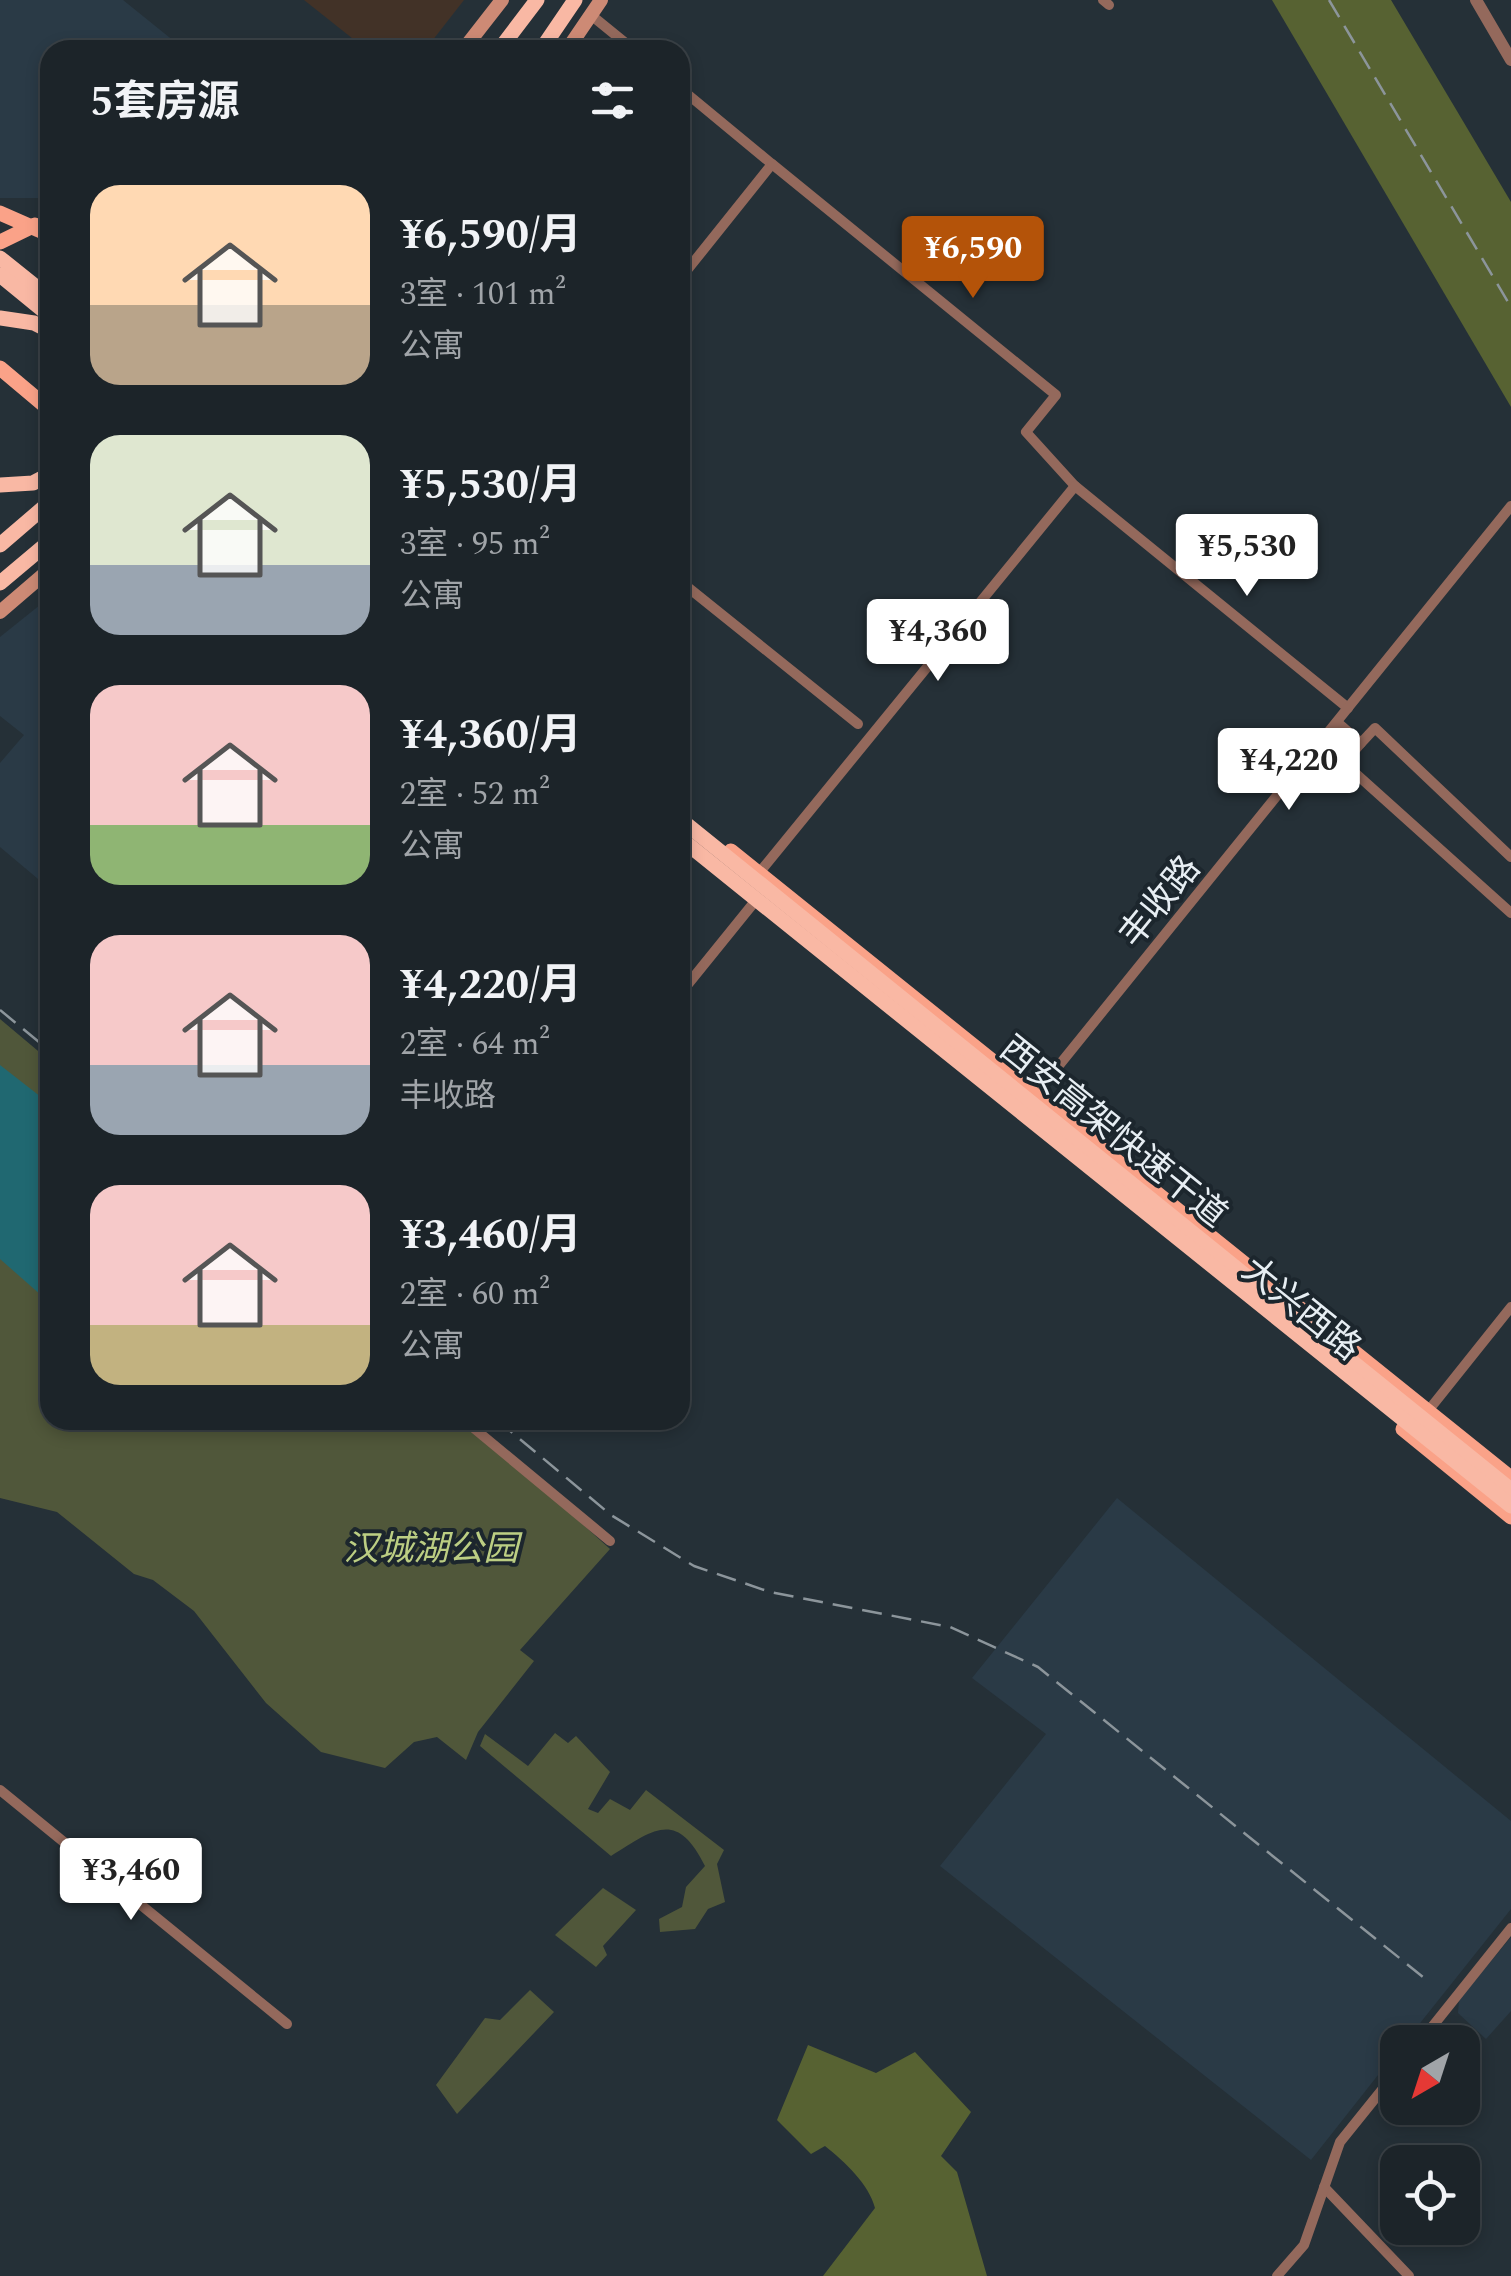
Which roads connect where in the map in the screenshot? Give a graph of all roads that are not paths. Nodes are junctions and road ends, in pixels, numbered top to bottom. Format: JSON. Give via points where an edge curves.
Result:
{"nodes":[{"id":1,"x":502,"y":0,"type":"edge"},
{"id":2,"x":536,"y":0,"type":"edge"},
{"id":3,"x":574,"y":0,"type":"edge"},
{"id":4,"x":601,"y":0,"type":"edge"},
{"id":5,"x":1476,"y":0,"type":"edge"},
{"id":6,"x":591,"y":14,"type":"junction"},
{"id":7,"x":471,"y":40,"type":"edge"},
{"id":8,"x":506,"y":40,"type":"edge"},
{"id":9,"x":549,"y":40,"type":"edge"},
{"id":10,"x":574,"y":40,"type":"edge"},
{"id":11,"x":622,"y":40,"type":"edge"},
{"id":12,"x":1511,"y":60,"type":"edge"},
{"id":13,"x":690,"y":96,"type":"edge"},
{"id":14,"x":772,"y":164,"type":"junction"},
{"id":15,"x":0,"y":213,"type":"edge"},
{"id":16,"x":40,"y":223,"type":"edge"},
{"id":17,"x":40,"y":225,"type":"edge"},
{"id":18,"x":0,"y":242,"type":"edge"},
{"id":19,"x":0,"y":258,"type":"edge"},
{"id":20,"x":690,"y":266,"type":"edge"},
{"id":21,"x":0,"y":275,"type":"edge"},
{"id":22,"x":40,"y":290,"type":"edge"},
{"id":23,"x":40,"y":308,"type":"edge"},
{"id":24,"x":0,"y":318,"type":"edge"},
{"id":25,"x":40,"y":326,"type":"edge"},
{"id":26,"x":0,"y":368,"type":"edge"},
{"id":27,"x":40,"y":402,"type":"edge"},
{"id":28,"x":40,"y":479,"type":"edge"},
{"id":29,"x":0,"y":486,"type":"edge"},
{"id":30,"x":1075,"y":486,"type":"junction"},
{"id":31,"x":1511,"y":506,"type":"edge"},
{"id":32,"x":40,"y":511,"type":"edge"},
{"id":33,"x":0,"y":545,"type":"edge"},
{"id":34,"x":40,"y":549,"type":"edge"},
{"id":35,"x":40,"y":578,"type":"edge"},
{"id":36,"x":0,"y":583,"type":"edge"},
{"id":37,"x":690,"y":590,"type":"edge"},
{"id":38,"x":0,"y":612,"type":"edge"},
{"id":39,"x":1348,"y":708,"type":"junction"},
{"id":40,"x":1337,"y":722,"type":"junction"},
{"id":41,"x":858,"y":724,"type":"dead end"},
{"id":42,"x":1360,"y":743,"type":"junction"},
{"id":43,"x":690,"y":818,"type":"edge"},
{"id":44,"x":690,"y":828,"type":"edge"},
{"id":45,"x":690,"y":846,"type":"edge"},
{"id":46,"x":690,"y":854,"type":"edge"},
{"id":47,"x":1511,"y":856,"type":"edge"},
{"id":48,"x":759,"y":873,"type":"junction"},
{"id":49,"x":752,"y":904,"type":"junction"},
{"id":50,"x":1511,"y":912,"type":"edge"},
{"id":51,"x":690,"y":982,"type":"edge"},
{"id":52,"x":1036,"y":1096,"type":"junction"},
{"id":53,"x":1511,"y":1307,"type":"edge"},
{"id":54,"x":1428,"y":1411,"type":"junction"},
{"id":55,"x":476,"y":1430,"type":"edge"},
{"id":56,"x":1511,"y":1478,"type":"edge"},
{"id":57,"x":1511,"y":1490,"type":"edge"},
{"id":58,"x":1511,"y":1506,"type":"edge"},
{"id":59,"x":1511,"y":1517,"type":"edge"},
{"id":60,"x":610,"y":1541,"type":"dead end"},
{"id":61,"x":0,"y":1790,"type":"edge"},
{"id":62,"x":1511,"y":1928,"type":"edge"},
{"id":63,"x":287,"y":2024,"type":"dead end"},
{"id":64,"x":1434,"y":2025,"type":"edge"},
{"id":65,"x":1380,"y":2092,"type":"edge"},
{"id":66,"x":1324,"y":2187,"type":"junction"},
{"id":67,"x":1277,"y":2276,"type":"edge"},
{"id":68,"x":1409,"y":2276,"type":"edge"}],
"edges":[{"from":1,"to":7,"type":"main road"},
{"from":2,"to":8,"type":"highway"},
{"from":3,"to":9,"type":"highway"},
{"from":4,"to":6,"type":"main road"},
{"from":5,"to":12,"type":"street"},
{"from":6,"to":10,"type":"main road"},
{"from":6,"to":11,"type":"street"},
{"from":13,"to":14,"type":"street"},
{"from":14,"to":20,"type":"street"},
{"from":14,"to":30,"type":"street","via":[[1056,395],[1026,432]]},
{"from":15,"to":16,"type":"main road"},
{"from":17,"to":18,"type":"main road"},
{"from":19,"to":22,"type":"highway"},
{"from":21,"to":23,"type":"highway"},
{"from":24,"to":25,"type":"highway"},
{"from":26,"to":27,"type":"main road"},
{"from":28,"to":29,"type":"highway"},
{"from":30,"to":39,"type":"street"},
{"from":30,"to":48,"type":"street"},
{"from":31,"to":39,"type":"street","name":"丰收路"},
{"from":32,"to":33,"type":"highway"},
{"from":34,"to":36,"type":"highway"},
{"from":35,"to":38,"type":"main road"},
{"from":37,"to":41,"type":"street"},
{"from":39,"to":40,"type":"street","name":"丰收路"},
{"from":40,"to":42,"type":"street"},
{"from":40,"to":52,"type":"street","name":"丰收路"},
{"from":42,"to":47,"type":"street","via":[[1375,728]]},
{"from":42,"to":50,"type":"street","via":[[1344,762]]},
{"from":43,"to":48,"type":"main road","name":"大兴西路"},
{"from":44,"to":57,"type":"highway","name":"西安高架快速干道"},
{"from":45,"to":58,"type":"highway","name":"西安高架快速干道"},
{"from":46,"to":49,"type":"main road","name":"大兴西路"},
{"from":48,"to":52,"type":"main road","name":"大兴西路"},
{"from":49,"to":51,"type":"street"},
{"from":49,"to":59,"type":"main road","name":"大兴西路"},
{"from":52,"to":54,"type":"main road","name":"大兴西路"},
{"from":53,"to":54,"type":"street"},
{"from":54,"to":56,"type":"main road","name":"大兴西路"},
{"from":55,"to":60,"type":"street"},
{"from":61,"to":63,"type":"street"},
{"from":62,"to":64,"type":"street"},
{"from":65,"to":66,"type":"street","via":[[1340,2142]]},
{"from":66,"to":67,"type":"street","via":[[1304,2246]]},
{"from":66,"to":68,"type":"street"}]}
